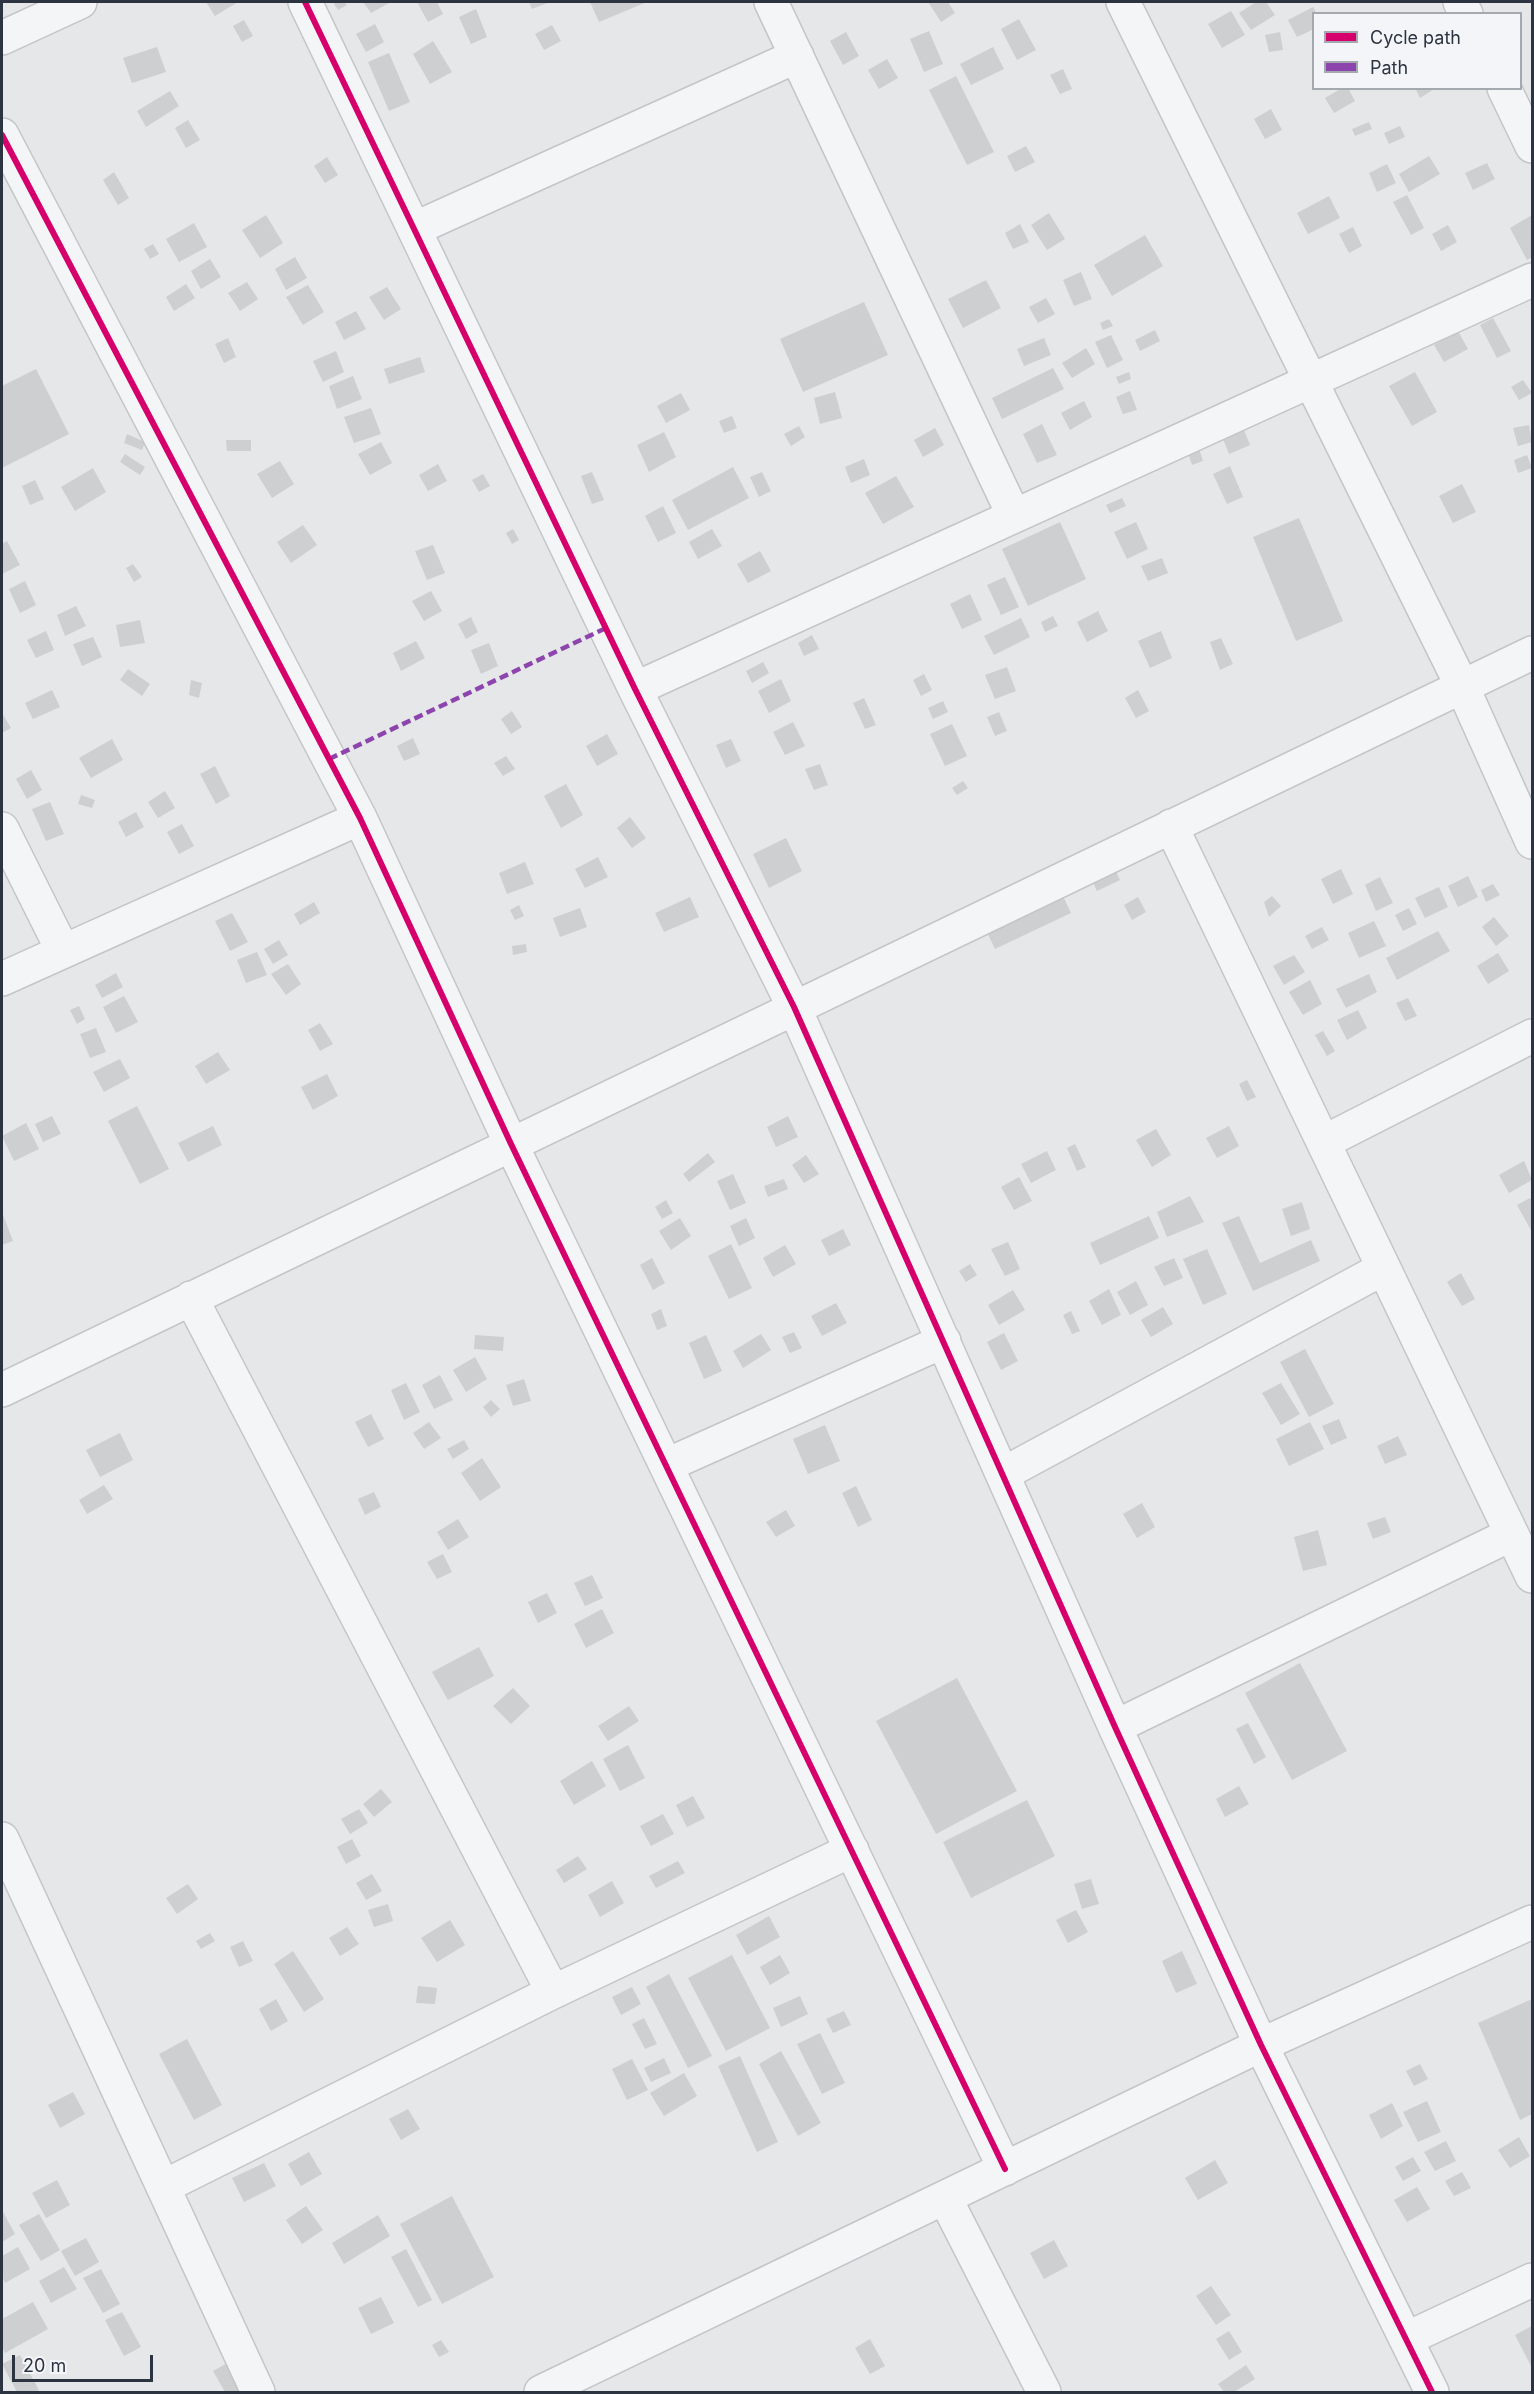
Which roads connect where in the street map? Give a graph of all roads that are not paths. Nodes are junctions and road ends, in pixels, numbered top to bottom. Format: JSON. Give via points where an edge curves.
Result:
{"nodes":[{"id":1,"x":80,"y":2,"type":"edge"},
{"id":2,"x":305,"y":2,"type":"edge"},
{"id":3,"x":771,"y":2,"type":"edge"},
{"id":4,"x":1123,"y":2,"type":"edge"},
{"id":5,"x":2,"y":38,"type":"edge"},
{"id":6,"x":796,"y":56,"type":"junction"},
{"id":7,"x":1505,"y":90,"type":"edge"},
{"id":8,"x":2,"y":135,"type":"edge"},
{"id":9,"x":1533,"y":146,"type":"edge"},
{"id":10,"x":414,"y":229,"type":"junction"},
{"id":11,"x":1533,"y":280,"type":"edge"},
{"id":12,"x":1310,"y":382,"type":"junction"},
{"id":13,"x":1014,"y":516,"type":"junction"},
{"id":14,"x":1533,"y":653,"type":"edge"},
{"id":15,"x":1462,"y":686,"type":"junction"},
{"id":16,"x":635,"y":688,"type":"junction"},
{"id":17,"x":360,"y":818,"type":"junction"},
{"id":18,"x":1171,"y":826,"type":"junction"},
{"id":19,"x":2,"y":829,"type":"edge"},
{"id":20,"x":1533,"y":842,"type":"edge"},
{"id":21,"x":63,"y":951,"type":"junction"},
{"id":22,"x":2,"y":979,"type":"edge"},
{"id":23,"x":794,"y":1007,"type":"junction"},
{"id":24,"x":1533,"y":1036,"type":"edge"},
{"id":25,"x":1324,"y":1142,"type":"junction"},
{"id":26,"x":511,"y":1144,"type":"junction"},
{"id":27,"x":1384,"y":1268,"type":"junction"},
{"id":28,"x":191,"y":1298,"type":"junction"},
{"id":29,"x":944,"y":1341,"type":"junction"},
{"id":30,"x":2,"y":1390,"type":"edge"},
{"id":31,"x":667,"y":1465,"type":"junction"},
{"id":32,"x":1003,"y":1474,"type":"junction"},
{"id":33,"x":1512,"y":1534,"type":"junction"},
{"id":34,"x":1533,"y":1576,"type":"edge"},
{"id":35,"x":1115,"y":1727,"type":"junction"},
{"id":36,"x":2,"y":1839,"type":"edge"},
{"id":37,"x":852,"y":1850,"type":"junction"},
{"id":38,"x":1533,"y":1922,"type":"edge"},
{"id":39,"x":554,"y":1992,"type":"junction"},
{"id":40,"x":1262,"y":2045,"type":"junction"},
{"id":41,"x":1005,"y":2169,"type":"junction"},
{"id":42,"x":163,"y":2187,"type":"junction"},
{"id":43,"x":945,"y":2198,"type":"junction"},
{"id":44,"x":1533,"y":2280,"type":"edge"},
{"id":45,"x":1406,"y":2339,"type":"junction"},
{"id":46,"x":581,"y":2384,"type":"edge"},
{"id":47,"x":258,"y":2392,"type":"edge"},
{"id":48,"x":541,"y":2392,"type":"edge"},
{"id":49,"x":1044,"y":2392,"type":"edge"},
{"id":50,"x":1432,"y":2392,"type":"edge"}],
"edges":[{"from":1,"to":5,"type":"street"},
{"from":2,"to":10,"type":"street"},
{"from":3,"to":6,"type":"street"},
{"from":4,"to":12,"type":"street"},
{"from":6,"to":10,"type":"street"},
{"from":6,"to":13,"type":"street"},
{"from":7,"to":9,"type":"street"},
{"from":8,"to":17,"type":"street"},
{"from":10,"to":16,"type":"street"},
{"from":11,"to":12,"type":"street"},
{"from":12,"to":13,"type":"street"},
{"from":12,"to":15,"type":"street"},
{"from":13,"to":16,"type":"street"},
{"from":14,"to":15,"type":"street"},
{"from":15,"to":18,"type":"street"},
{"from":15,"to":20,"type":"street"},
{"from":16,"to":23,"type":"street"},
{"from":17,"to":21,"type":"street"},
{"from":17,"to":26,"type":"street"},
{"from":18,"to":23,"type":"street"},
{"from":18,"to":25,"type":"street"},
{"from":19,"to":21,"type":"street"},
{"from":21,"to":22,"type":"street"},
{"from":23,"to":26,"type":"street"},
{"from":23,"to":29,"type":"street"},
{"from":24,"to":25,"type":"street"},
{"from":25,"to":27,"type":"street"},
{"from":26,"to":28,"type":"street"},
{"from":26,"to":31,"type":"street"},
{"from":27,"to":32,"type":"street"},
{"from":27,"to":33,"type":"street"},
{"from":28,"to":30,"type":"street"},
{"from":28,"to":39,"type":"street"},
{"from":29,"to":31,"type":"street"},
{"from":29,"to":32,"type":"street"},
{"from":31,"to":37,"type":"street"},
{"from":32,"to":35,"type":"street"},
{"from":33,"to":34,"type":"street"},
{"from":33,"to":35,"type":"street"},
{"from":35,"to":40,"type":"street"},
{"from":36,"to":42,"type":"street"},
{"from":37,"to":39,"type":"street"},
{"from":37,"to":41,"type":"street"},
{"from":38,"to":40,"type":"street"},
{"from":39,"to":42,"type":"street"},
{"from":40,"to":41,"type":"street"},
{"from":40,"to":45,"type":"street"},
{"from":41,"to":43,"type":"street"},
{"from":42,"to":47,"type":"street"},
{"from":43,"to":46,"type":"street"},
{"from":43,"to":49,"type":"street"},
{"from":44,"to":45,"type":"street"},
{"from":45,"to":50,"type":"street"},
{"from":46,"to":48,"type":"street"}]}
